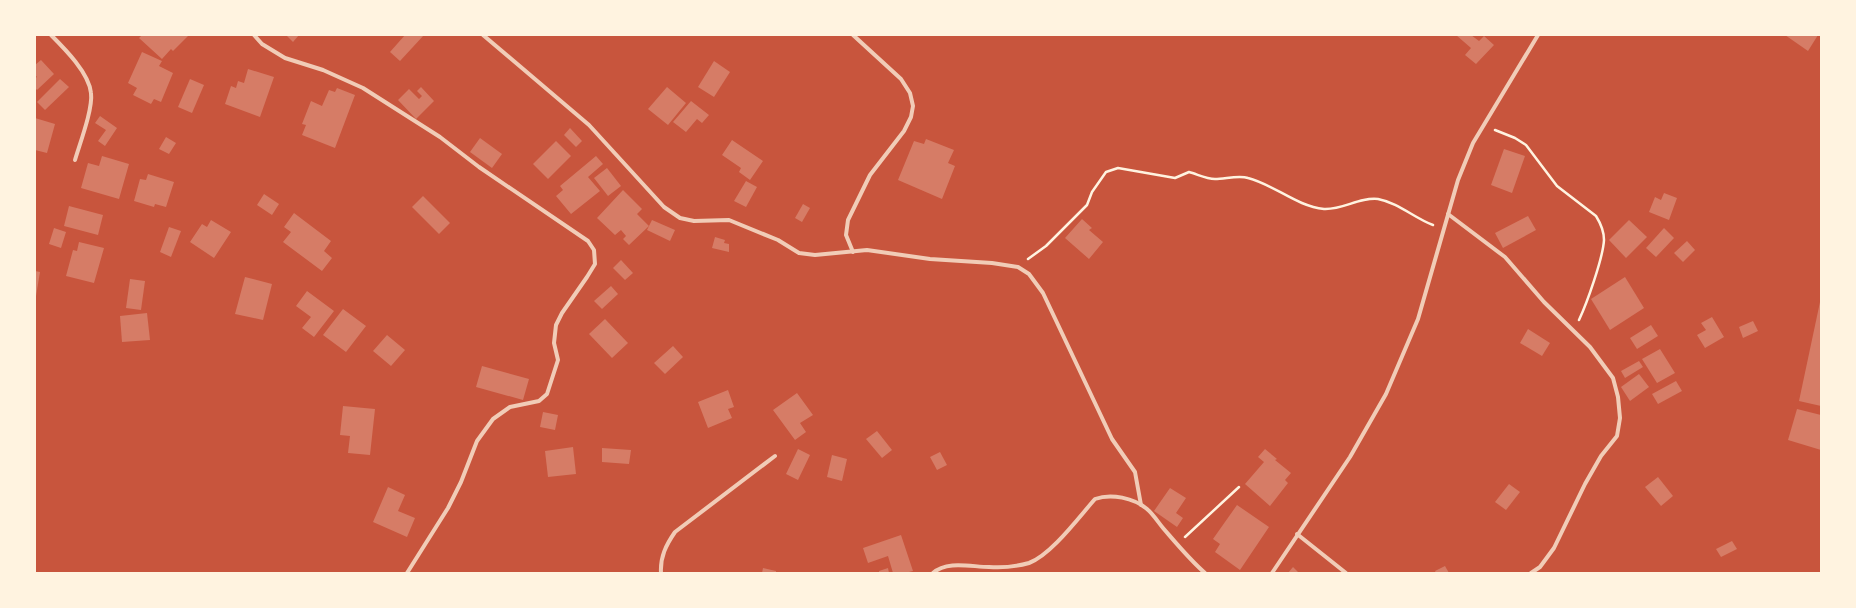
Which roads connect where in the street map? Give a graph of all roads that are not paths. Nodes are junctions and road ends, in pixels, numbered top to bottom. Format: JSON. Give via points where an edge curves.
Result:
{"nodes":[{"id":1,"x":51,"y":35,"type":"edge"},
{"id":2,"x":254,"y":35,"type":"edge"},
{"id":3,"x":483,"y":35,"type":"edge"},
{"id":4,"x":853,"y":35,"type":"edge"},
{"id":5,"x":1538,"y":35,"type":"edge"},
{"id":6,"x":75,"y":160,"type":"dead end"},
{"id":7,"x":1448,"y":214,"type":"junction"},
{"id":8,"x":853,"y":252,"type":"junction"},
{"id":9,"x":775,"y":456,"type":"dead end"},
{"id":10,"x":1141,"y":505,"type":"junction"},
{"id":11,"x":1298,"y":534,"type":"junction"},
{"id":12,"x":407,"y":573,"type":"edge"},
{"id":13,"x":661,"y":573,"type":"edge"},
{"id":14,"x":933,"y":573,"type":"edge"},
{"id":15,"x":1205,"y":573,"type":"edge"},
{"id":16,"x":1272,"y":573,"type":"edge"},
{"id":17,"x":1346,"y":573,"type":"edge"},
{"id":18,"x":1531,"y":573,"type":"edge"}],
"edges":[{"from":1,"to":6,"type":"street","via":[[87,79],[92,94]]},
{"from":2,"to":12,"type":"street","via":[[262,44],[285,58],[323,70],[363,88],[440,137],[479,167],[588,241],[594,250],[595,264],[556,325],[554,343],[558,360],[547,394],[539,401],[510,407],[493,419],[477,441],[448,508]]},
{"from":3,"to":8,"type":"street","via":[[584,121],[664,208],[680,218],[694,221],[729,220],[778,240],[799,253],[815,255]]},
{"from":4,"to":8,"type":"street","via":[[901,80],[910,93],[913,106],[904,131],[870,175],[848,220],[846,235]]},
{"from":5,"to":7,"type":"street","via":[[1473,143]]},
{"from":7,"to":11,"type":"street","via":[[1418,319],[1386,394],[1350,457]]},
{"from":7,"to":18,"type":"street","via":[[1505,257],[1544,302],[1590,347],[1613,378],[1618,397],[1620,418],[1617,436],[1601,456],[1585,484],[1554,548],[1540,567]]},
{"from":8,"to":10,"type":"street","via":[[867,250],[930,259],[992,263],[1018,267],[1029,274],[1044,293],[1112,439],[1135,472]]},
{"from":9,"to":13,"type":"street","via":[[675,532],[665,546],[660,564]]},
{"from":10,"to":14,"type":"street","via":[[1123,498],[1103,496],[1095,500],[1053,545],[1028,563],[991,568],[946,566]]},
{"from":10,"to":15,"type":"street"},
{"from":11,"to":16,"type":"street"},
{"from":11,"to":17,"type":"street"}]}
